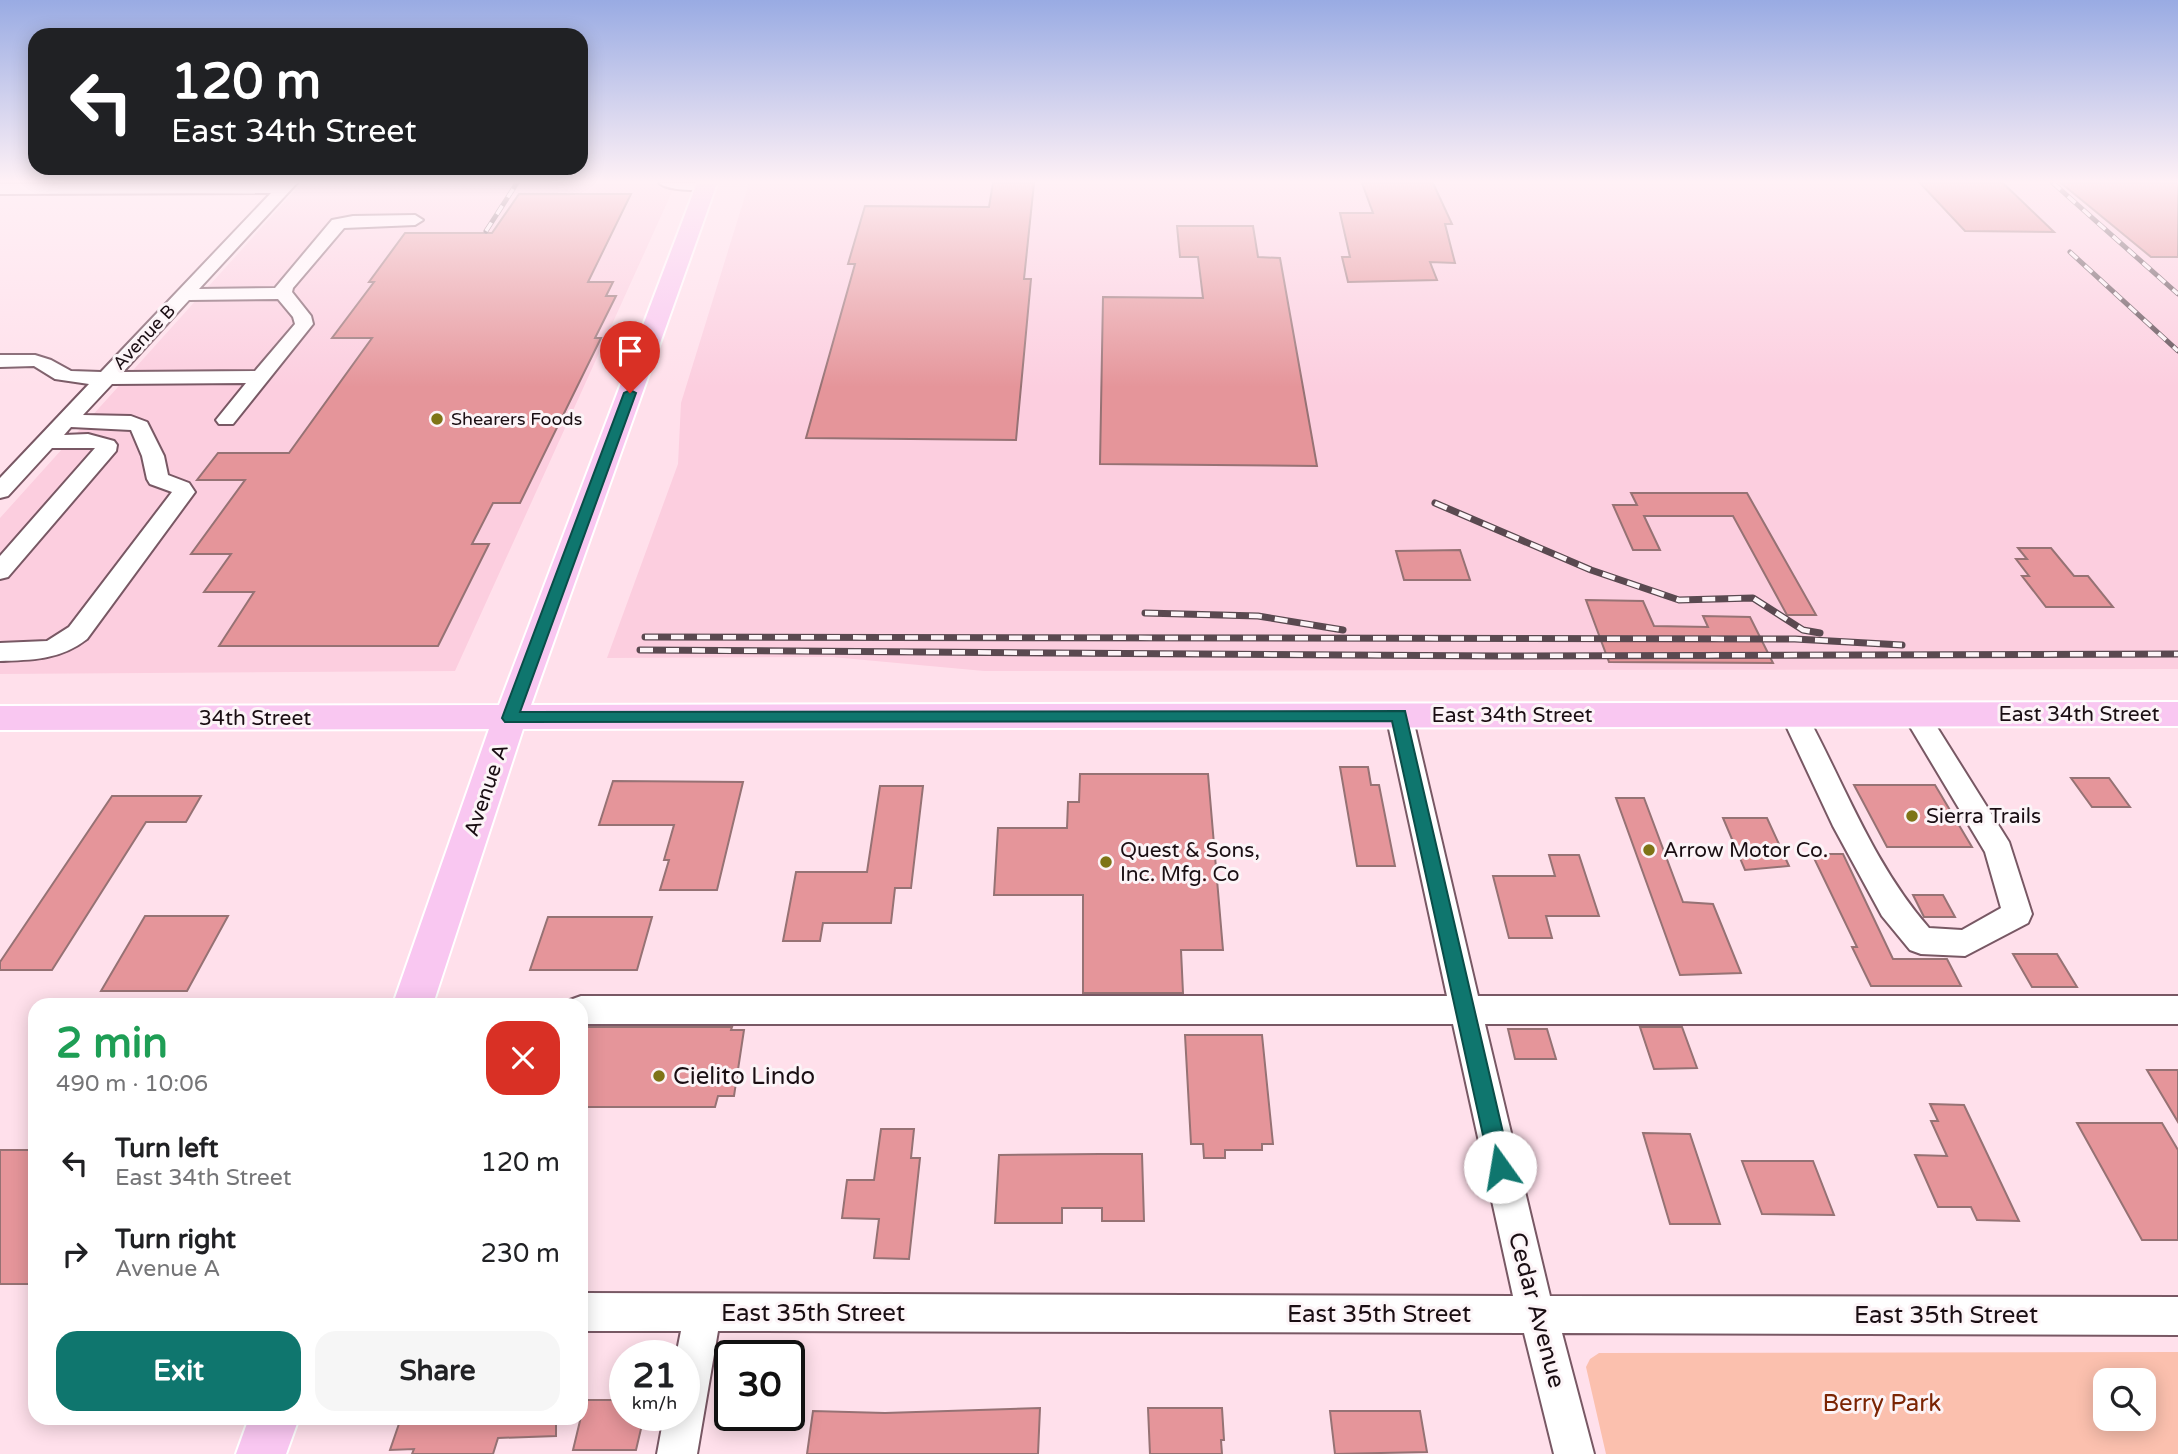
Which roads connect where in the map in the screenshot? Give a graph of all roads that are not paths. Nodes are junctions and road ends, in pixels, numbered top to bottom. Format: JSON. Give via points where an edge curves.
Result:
{"nodes":[{"id":1,"x":226,"y":251,"type":"edge"},
{"id":2,"x":315,"y":251,"type":"edge"},
{"id":3,"x":682,"y":251,"type":"edge"},
{"id":4,"x":283,"y":293,"type":"junction"},
{"id":5,"x":184,"y":295,"type":"junction"},
{"id":6,"x":0,"y":361,"type":"edge"},
{"id":7,"x":261,"y":377,"type":"junction"},
{"id":8,"x":106,"y":378,"type":"junction"},
{"id":9,"x":226,"y":420,"type":"dead end"},
{"id":10,"x":56,"y":431,"type":"junction"},
{"id":11,"x":0,"y":491,"type":"edge"},
{"id":12,"x":0,"y":571,"type":"edge"},
{"id":13,"x":0,"y":652,"type":"edge"},
{"id":14,"x":2178,"y":714,"type":"edge"},
{"id":15,"x":1399,"y":715,"type":"junction"},
{"id":16,"x":1794,"y":715,"type":"junction"},
{"id":17,"x":1916,"y":715,"type":"junction"},
{"id":18,"x":510,"y":718,"type":"junction"},
{"id":19,"x":0,"y":719,"type":"edge"},
{"id":20,"x":415,"y":998,"type":"edge"},
{"id":21,"x":588,"y":1010,"type":"edge"},
{"id":22,"x":2178,"y":1010,"type":"edge"},
{"id":23,"x":1466,"y":1011,"type":"junction"},
{"id":24,"x":588,"y":1312,"type":"edge"},
{"id":25,"x":703,"y":1313,"type":"junction"},
{"id":26,"x":1538,"y":1314,"type":"junction"},
{"id":27,"x":2178,"y":1316,"type":"edge"},
{"id":28,"x":698,"y":1340,"type":"edge"},
{"id":29,"x":271,"y":1425,"type":"edge"},
{"id":30,"x":681,"y":1431,"type":"edge"},
{"id":31,"x":261,"y":1454,"type":"edge"},
{"id":32,"x":677,"y":1454,"type":"edge"},
{"id":33,"x":1574,"y":1454,"type":"edge"}],
"edges":[{"from":1,"to":5,"type":"street","name":"Avenue B"},
{"from":2,"to":4,"type":"street"},
{"from":3,"to":18,"type":"main road","name":"Avenue A"},
{"from":4,"to":5,"type":"street"},
{"from":4,"to":7,"type":"street","via":[[304,324]]},
{"from":5,"to":8,"type":"street","name":"Avenue B"},
{"from":6,"to":8,"type":"street","via":[[44,363],[60,376]]},
{"from":7,"to":8,"type":"street"},
{"from":7,"to":9,"type":"street"},
{"from":8,"to":10,"type":"street","name":"Avenue B"},
{"from":10,"to":11,"type":"street","name":"Avenue B"},
{"from":10,"to":12,"type":"street","via":[[100,442],[107,445],[105,451]]},
{"from":10,"to":13,"type":"street","via":[[143,432],[158,479],[184,492],[65,645],[56,650]]},
{"from":14,"to":17,"type":"main road","name":"East 34th Street"},
{"from":15,"to":16,"type":"main road","name":"East 34th Street"},
{"from":15,"to":18,"type":"main road","name":"East 34th Street"},
{"from":15,"to":23,"type":"street","name":"Cedar Avenue"},
{"from":16,"to":17,"type":"main road","name":"East 34th Street"},
{"from":16,"to":17,"type":"street","via":[[1847,827],[1892,907],[1921,941],[1965,943],[2017,914],[1999,850]]},
{"from":18,"to":19,"type":"main road","name":"34th Street"},
{"from":18,"to":20,"type":"main road","name":"Avenue A"},
{"from":21,"to":23,"type":"lane"},
{"from":22,"to":23,"type":"lane"},
{"from":23,"to":26,"type":"street","name":"Cedar Avenue"},
{"from":24,"to":25,"type":"street","name":"East 35th Street"},
{"from":25,"to":26,"type":"street","name":"East 35th Street"},
{"from":25,"to":28,"type":"street"},
{"from":26,"to":27,"type":"street","name":"East 35th Street"},
{"from":26,"to":33,"type":"street","name":"Cedar Avenue"},
{"from":29,"to":31,"type":"main road"},
{"from":30,"to":32,"type":"street"}]}
